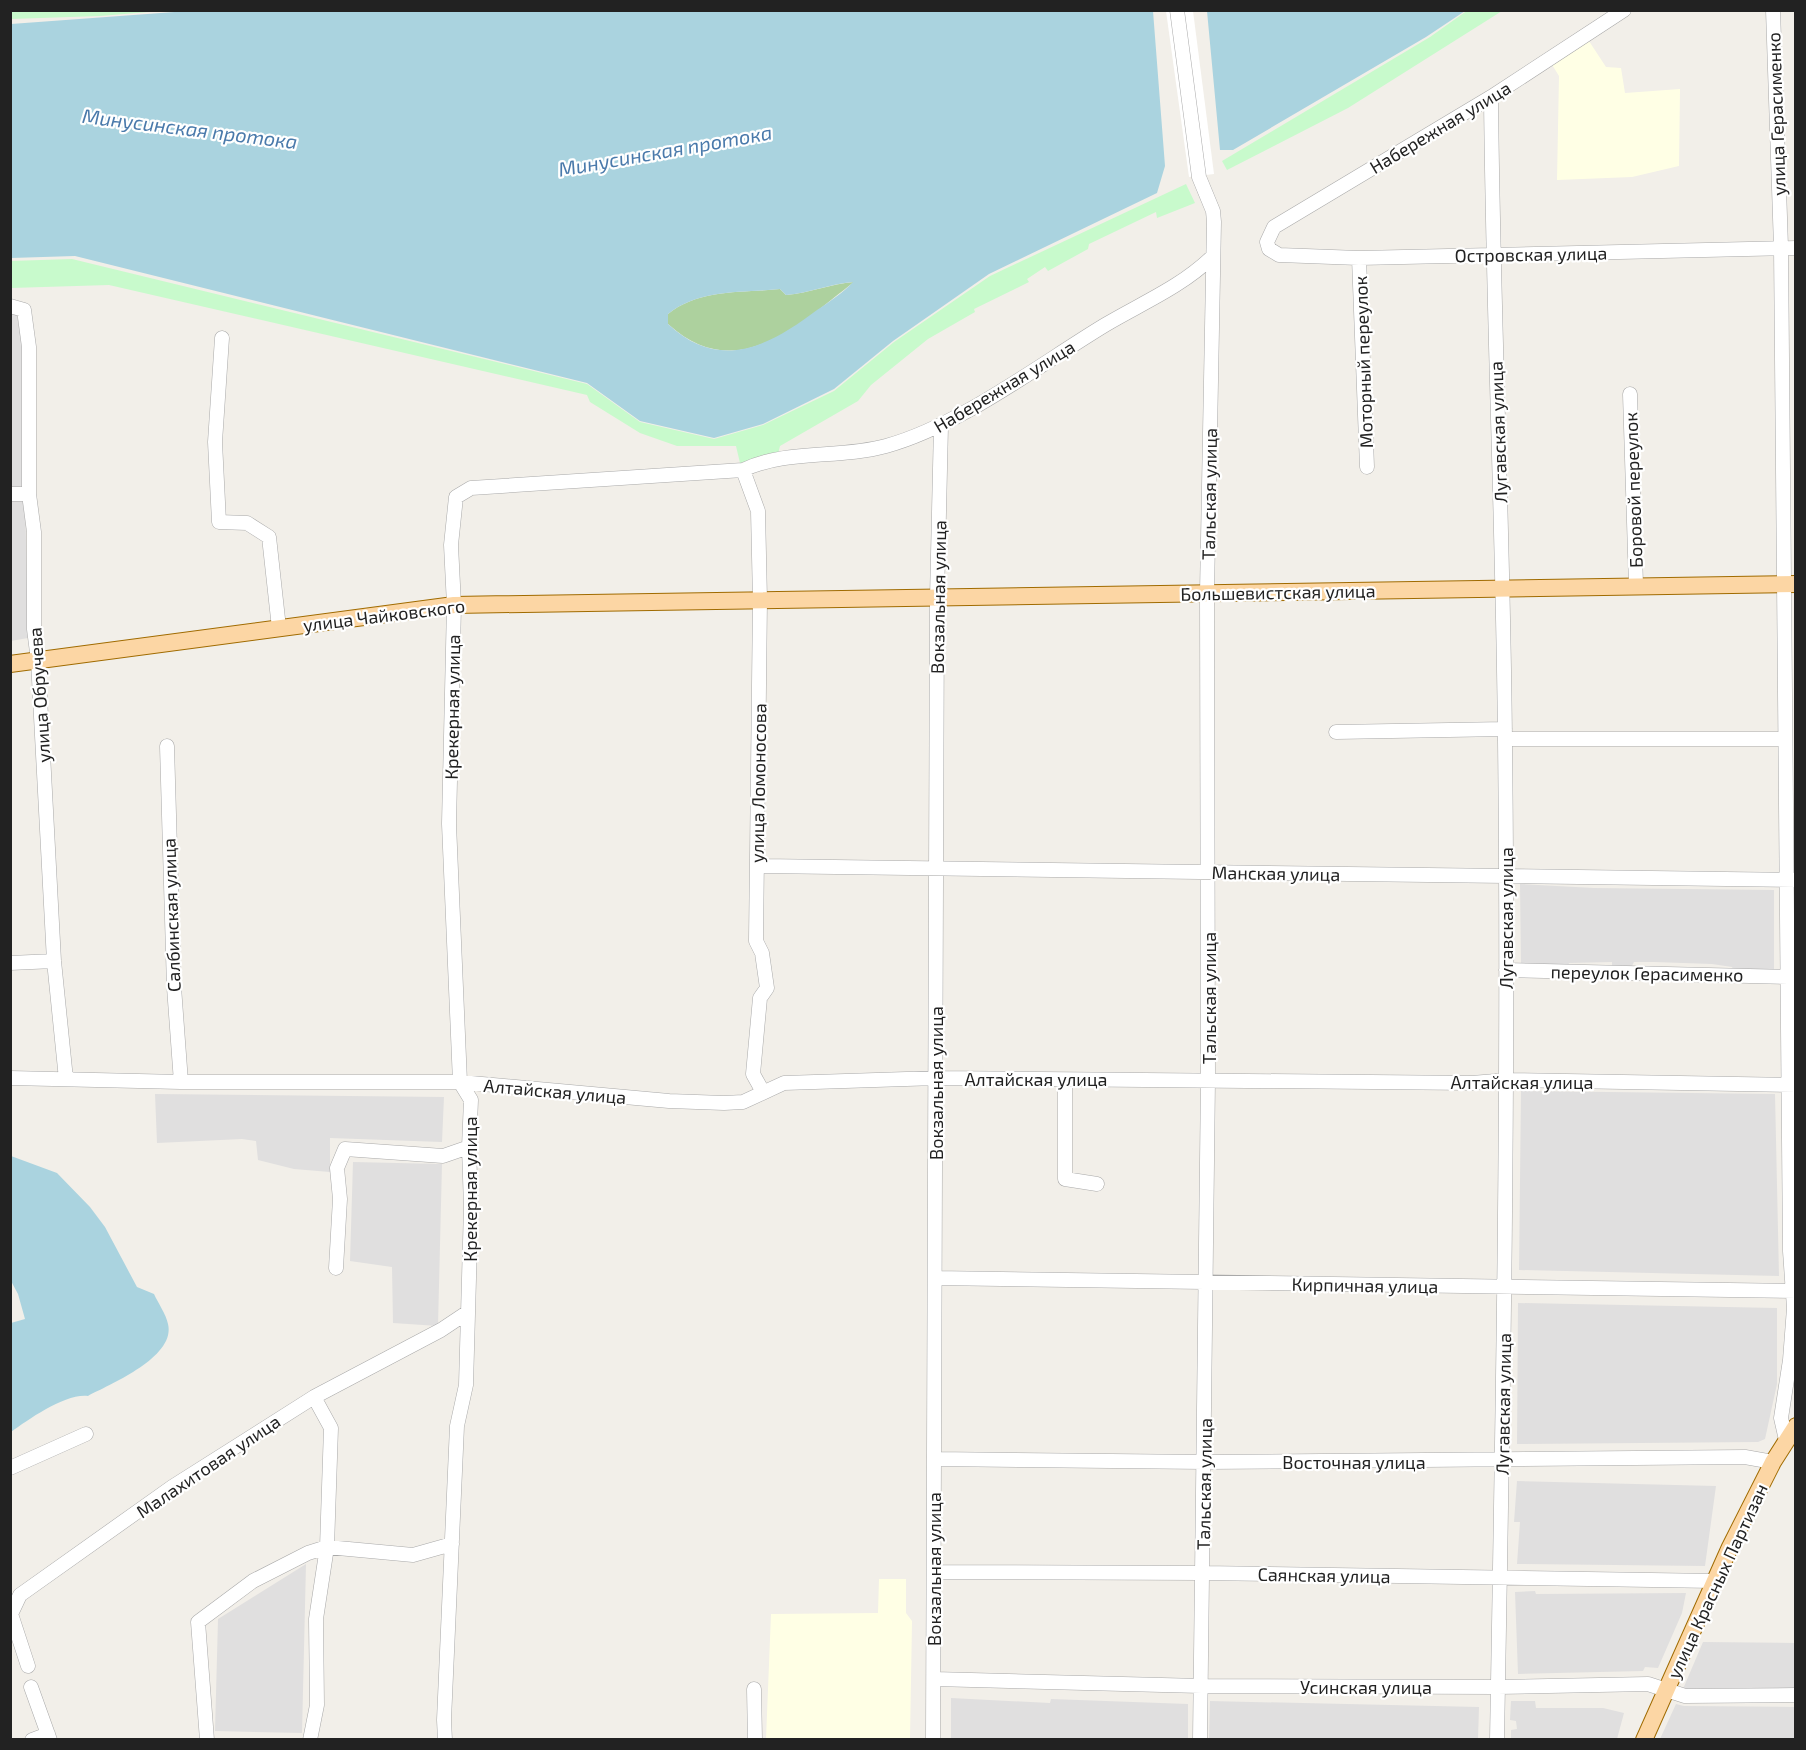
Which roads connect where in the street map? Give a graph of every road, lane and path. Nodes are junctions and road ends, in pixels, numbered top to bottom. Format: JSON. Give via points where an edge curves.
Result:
{"nodes":[{"id":1,"x":1177,"y":10,"type":"edge"},
{"id":2,"x":1624,"y":10,"type":"edge"},
{"id":3,"x":1773,"y":10,"type":"edge"},
{"id":4,"x":1491,"y":97,"type":"junction"},
{"id":5,"x":1788,"y":248,"type":"edge"},
{"id":6,"x":1269,"y":249,"type":"joint"},
{"id":7,"x":1492,"y":255,"type":"junction"},
{"id":8,"x":1212,"y":257,"type":"junction"},
{"id":9,"x":1359,"y":258,"type":"junction"},
{"id":10,"x":1192,"y":276,"type":"junction"},
{"id":11,"x":1211,"y":285,"type":"junction"},
{"id":12,"x":17,"y":308,"type":"edge"},
{"id":13,"x":222,"y":338,"type":"dead end"},
{"id":14,"x":1630,"y":394,"type":"dead end"},
{"id":15,"x":941,"y":426,"type":"junction"},
{"id":16,"x":1367,"y":467,"type":"dead end"},
{"id":17,"x":743,"y":470,"type":"junction"},
{"id":18,"x":10,"y":494,"type":"edge"},
{"id":19,"x":29,"y":494,"type":"junction"},
{"id":20,"x":456,"y":497,"type":"joint"},
{"id":21,"x":1636,"y":585,"type":"junction"},
{"id":22,"x":1790,"y":585,"type":"edge"},
{"id":23,"x":1503,"y":589,"type":"junction"},
{"id":24,"x":1208,"y":593,"type":"junction"},
{"id":25,"x":937,"y":598,"type":"junction"},
{"id":26,"x":760,"y":600,"type":"junction"},
{"id":27,"x":454,"y":605,"type":"junction"},
{"id":28,"x":279,"y":628,"type":"junction"},
{"id":29,"x":38,"y":660,"type":"junction"},
{"id":30,"x":10,"y":664,"type":"edge"},
{"id":31,"x":1336,"y":732,"type":"dead end"},
{"id":32,"x":1505,"y":734,"type":"junction"},
{"id":33,"x":1785,"y":739,"type":"junction"},
{"id":34,"x":167,"y":746,"type":"dead end"},
{"id":35,"x":757,"y":866,"type":"junction"},
{"id":36,"x":936,"y":868,"type":"junction"},
{"id":37,"x":1209,"y":872,"type":"junction"},
{"id":38,"x":1506,"y":877,"type":"junction"},
{"id":39,"x":1792,"y":880,"type":"edge"},
{"id":40,"x":54,"y":961,"type":"junction"},
{"id":41,"x":10,"y":963,"type":"edge"},
{"id":42,"x":1506,"y":970,"type":"junction"},
{"id":43,"x":1788,"y":977,"type":"junction"},
{"id":44,"x":10,"y":1078,"type":"edge"},
{"id":45,"x":937,"y":1078,"type":"junction"},
{"id":46,"x":66,"y":1079,"type":"junction"},
{"id":47,"x":1208,"y":1079,"type":"junction"},
{"id":48,"x":1065,"y":1080,"type":"junction"},
{"id":49,"x":1508,"y":1080,"type":"junction"},
{"id":50,"x":182,"y":1082,"type":"junction"},
{"id":51,"x":460,"y":1082,"type":"junction"},
{"id":52,"x":1792,"y":1085,"type":"edge"},
{"id":53,"x":763,"y":1092,"type":"junction"},
{"id":54,"x":468,"y":1148,"type":"junction"},
{"id":55,"x":1096,"y":1184,"type":"dead end"},
{"id":56,"x":336,"y":1268,"type":"dead end"},
{"id":57,"x":935,"y":1278,"type":"junction"},
{"id":58,"x":1204,"y":1284,"type":"junction"},
{"id":59,"x":1505,"y":1287,"type":"junction"},
{"id":60,"x":1794,"y":1291,"type":"edge"},
{"id":61,"x":468,"y":1312,"type":"junction"},
{"id":62,"x":314,"y":1397,"type":"junction"},
{"id":63,"x":1796,"y":1426,"type":"edge"},
{"id":64,"x":86,"y":1434,"type":"dead end"},
{"id":65,"x":1786,"y":1440,"type":"junction"},
{"id":66,"x":935,"y":1459,"type":"junction"},
{"id":67,"x":1502,"y":1461,"type":"junction"},
{"id":68,"x":1205,"y":1462,"type":"junction"},
{"id":69,"x":1773,"y":1462,"type":"junction"},
{"id":70,"x":10,"y":1468,"type":"edge"},
{"id":71,"x":452,"y":1544,"type":"junction"},
{"id":72,"x":327,"y":1547,"type":"junction"},
{"id":73,"x":934,"y":1572,"type":"junction"},
{"id":74,"x":1202,"y":1573,"type":"junction"},
{"id":75,"x":1500,"y":1579,"type":"junction"},
{"id":76,"x":1715,"y":1581,"type":"junction"},
{"id":77,"x":28,"y":1666,"type":"dead end"},
{"id":78,"x":934,"y":1679,"type":"junction"},
{"id":79,"x":1201,"y":1686,"type":"junction"},
{"id":80,"x":31,"y":1687,"type":"dead end"},
{"id":81,"x":1498,"y":1687,"type":"junction"},
{"id":82,"x":754,"y":1689,"type":"dead end"},
{"id":83,"x":1667,"y":1689,"type":"junction"},
{"id":84,"x":1796,"y":1695,"type":"edge"},
{"id":85,"x":49,"y":1737,"type":"edge"},
{"id":86,"x":32,"y":1740,"type":"edge"},
{"id":87,"x":207,"y":1740,"type":"edge"},
{"id":88,"x":310,"y":1740,"type":"edge"},
{"id":89,"x":445,"y":1740,"type":"edge"},
{"id":90,"x":755,"y":1740,"type":"edge"},
{"id":91,"x":933,"y":1740,"type":"edge"},
{"id":92,"x":1200,"y":1740,"type":"edge"},
{"id":93,"x":1497,"y":1740,"type":"edge"},
{"id":94,"x":1644,"y":1740,"type":"edge"}],
"edges":[{"from":1,"to":8,"type":"street","name":"Тальская улица","via":[[1199,177],[1213,211]]},
{"from":2,"to":4,"type":"street","name":"Набережная улица"},
{"from":3,"to":5,"type":"street","name":"улица Герасименко"},
{"from":4,"to":6,"type":"street","name":"Набережная улица","via":[[1274,227],[1267,242]]},
{"from":4,"to":7,"type":"street","name":"Лугавская улица"},
{"from":5,"to":7,"type":"street","name":"Островская улица"},
{"from":5,"to":22,"type":"street","name":"улица Герасименко"},
{"from":6,"to":9,"type":"street","name":"Островская улица","via":[[1279,255]]},
{"from":7,"to":9,"type":"street","name":"Островская улица"},
{"from":7,"to":23,"type":"street","name":"Лугавская улица"},
{"from":8,"to":10,"type":"street","name":"Набережная улица"},
{"from":8,"to":11,"type":"street","name":"Тальская улица"},
{"from":9,"to":16,"type":"street","name":"Моторный переулок"},
{"from":10,"to":11,"type":"street"},
{"from":10,"to":15,"type":"street","name":"Набережная улица"},
{"from":11,"to":24,"type":"street","name":"Тальская улица"},
{"from":12,"to":19,"type":"street","name":"улица Обручева","via":[[30,347]]},
{"from":13,"to":28,"type":"street","via":[[215,442],[219,522],[247,523],[269,537]]},
{"from":14,"to":21,"type":"street","name":"Боровой переулок"},
{"from":15,"to":17,"type":"street","name":"Набережная улица","via":[[886,446],[777,457]]},
{"from":15,"to":25,"type":"street","name":"Вокзальная улица"},
{"from":17,"to":20,"type":"street","name":"Набережная улица","via":[[471,488]]},
{"from":17,"to":26,"type":"street","name":"улица Ломоносова","via":[[758,511]]},
{"from":18,"to":19,"type":"street"},
{"from":19,"to":29,"type":"street","name":"улица Обручева"},
{"from":20,"to":27,"type":"street","name":"Крекерная улица","via":[[451,545]]},
{"from":21,"to":22,"type":"main road","name":"Большевистская улица"},
{"from":21,"to":23,"type":"main road","name":"Большевистская улица"},
{"from":22,"to":33,"type":"street","name":"улица Герасименко"},
{"from":23,"to":24,"type":"main road","name":"Большевистская улица"},
{"from":23,"to":32,"type":"street","name":"Лугавская улица"},
{"from":24,"to":25,"type":"main road","name":"Большевистская улица"},
{"from":24,"to":37,"type":"street","name":"Тальская улица"},
{"from":25,"to":26,"type":"main road","name":"Большевистская улица"},
{"from":25,"to":36,"type":"street","name":"Вокзальная улица"},
{"from":26,"to":27,"type":"main road","name":"улица Чайковского"},
{"from":26,"to":35,"type":"street","name":"улица Ломоносова"},
{"from":27,"to":28,"type":"main road","name":"улица Чайковского"},
{"from":27,"to":51,"type":"street","name":"Крекерная улица","via":[[449,824]]},
{"from":28,"to":29,"type":"main road","name":"улица Чайковского"},
{"from":29,"to":30,"type":"main road","name":"улица Чайковского"},
{"from":29,"to":40,"type":"street","name":"улица Обручева"},
{"from":31,"to":32,"type":"street"},
{"from":32,"to":33,"type":"street"},
{"from":32,"to":38,"type":"street","name":"Лугавская улица"},
{"from":33,"to":39,"type":"street","name":"улица Герасименко"},
{"from":34,"to":50,"type":"street","name":"Салбинская улица","via":[[174,987]]},
{"from":35,"to":36,"type":"street","name":"Манская улица"},
{"from":35,"to":53,"type":"street","name":"улица Ломоносова","via":[[756,941],[762,953],[767,988],[760,998],[753,1074]]},
{"from":36,"to":37,"type":"street","name":"Манская улица"},
{"from":36,"to":45,"type":"street","name":"Вокзальная улица"},
{"from":37,"to":38,"type":"street","name":"Манская улица"},
{"from":37,"to":47,"type":"street","name":"Тальская улица"},
{"from":38,"to":39,"type":"street","name":"Манская улица"},
{"from":38,"to":42,"type":"street","name":"Лугавская улица"},
{"from":39,"to":43,"type":"street","name":"улица Герасименко"},
{"from":40,"to":41,"type":"street"},
{"from":40,"to":46,"type":"street","name":"улица Обручева"},
{"from":42,"to":43,"type":"street","name":"переулок Герасименко"},
{"from":42,"to":49,"type":"street","name":"Лугавская улица"},
{"from":43,"to":52,"type":"street","name":"улица Герасименко"},
{"from":44,"to":46,"type":"street","name":"Алтайская улица"},
{"from":45,"to":48,"type":"street","name":"Алтайская улица"},
{"from":45,"to":53,"type":"street","name":"Алтайская улица","via":[[784,1083]]},
{"from":45,"to":57,"type":"street","name":"Вокзальная улица"},
{"from":46,"to":50,"type":"street","name":"Алтайская улица"},
{"from":47,"to":48,"type":"street","name":"Алтайская улица"},
{"from":47,"to":49,"type":"street","name":"Алтайская улица","via":[[1472,1083]]},
{"from":47,"to":58,"type":"street","name":"Тальская улица"},
{"from":48,"to":55,"type":"street","via":[[1065,1179]]},
{"from":49,"to":52,"type":"street","name":"Алтайская улица"},
{"from":49,"to":59,"type":"street","name":"Лугавская улица"},
{"from":50,"to":51,"type":"street","name":"Алтайская улица"},
{"from":51,"to":53,"type":"street","name":"Алтайская улица","via":[[669,1101],[743,1102]]},
{"from":51,"to":54,"type":"street","name":"Крекерная улица","via":[[471,1100]]},
{"from":52,"to":60,"type":"street","name":"улица Герасименко"},
{"from":54,"to":56,"type":"street","via":[[443,1156],[345,1149],[337,1168],[340,1199]]},
{"from":54,"to":61,"type":"street","name":"Крекерная улица"},
{"from":57,"to":58,"type":"street","name":"Кирпичная улица"},
{"from":57,"to":66,"type":"street","name":"Вокзальная улица"},
{"from":58,"to":59,"type":"street","name":"Кирпичная улица"},
{"from":58,"to":68,"type":"street","name":"Тальская улица"},
{"from":59,"to":60,"type":"street","name":"Кирпичная улица"},
{"from":59,"to":67,"type":"street","name":"Лугавская улица"},
{"from":60,"to":65,"type":"street","name":"улица Герасименко","via":[[1790,1360],[1781,1418]]},
{"from":61,"to":62,"type":"street","name":"Малахитовая улица"},
{"from":61,"to":71,"type":"street","name":"Крекерная улица","via":[[466,1385],[457,1426]]},
{"from":62,"to":72,"type":"street","via":[[331,1428]]},
{"from":62,"to":77,"type":"street","name":"Малахитовая улица","via":[[172,1487],[20,1595],[11,1614]]},
{"from":63,"to":65,"type":"main road","name":"улица Красных Партизан"},
{"from":64,"to":70,"type":"street"},
{"from":65,"to":69,"type":"main road","name":"улица Красных Партизан"},
{"from":66,"to":68,"type":"street","name":"Восточная улица"},
{"from":66,"to":73,"type":"street","name":"Вокзальная улица"},
{"from":67,"to":68,"type":"street","name":"Восточная улица"},
{"from":67,"to":69,"type":"street","name":"Восточная улица","via":[[1745,1457]]},
{"from":67,"to":75,"type":"street","name":"Лугавская улица"},
{"from":68,"to":74,"type":"street","name":"Тальская улица"},
{"from":69,"to":76,"type":"main road","name":"улица Красных Партизан"},
{"from":71,"to":72,"type":"street","via":[[413,1555]]},
{"from":71,"to":89,"type":"street","name":"Крекерная улица"},
{"from":72,"to":87,"type":"street","via":[[253,1581],[198,1622]]},
{"from":72,"to":88,"type":"street","via":[[316,1619],[317,1705]]},
{"from":73,"to":74,"type":"street","name":"Саянская улица"},
{"from":73,"to":78,"type":"street","name":"Вокзальная улица"},
{"from":74,"to":75,"type":"street","name":"Саянская улица"},
{"from":74,"to":79,"type":"street","name":"Тальская улица"},
{"from":75,"to":76,"type":"street","name":"Саянская улица"},
{"from":75,"to":81,"type":"street","name":"Лугавская улица"},
{"from":76,"to":83,"type":"main road","name":"улица Красных Партизан"},
{"from":78,"to":79,"type":"street","name":"Усинская улица"},
{"from":78,"to":91,"type":"street","name":"Вокзальная улица"},
{"from":79,"to":81,"type":"street","name":"Усинская улица"},
{"from":79,"to":92,"type":"street","name":"Тальская улица"},
{"from":80,"to":85,"type":"street"},
{"from":81,"to":83,"type":"street","name":"Усинская улица","via":[[1648,1684]]},
{"from":81,"to":93,"type":"street","name":"Лугавская улица"},
{"from":82,"to":90,"type":"street"},
{"from":83,"to":84,"type":"street","name":"Усинская улица","via":[[1685,1696]]},
{"from":83,"to":94,"type":"main road","name":"улица Красных Партизан"},
{"from":85,"to":86,"type":"street"}]}
